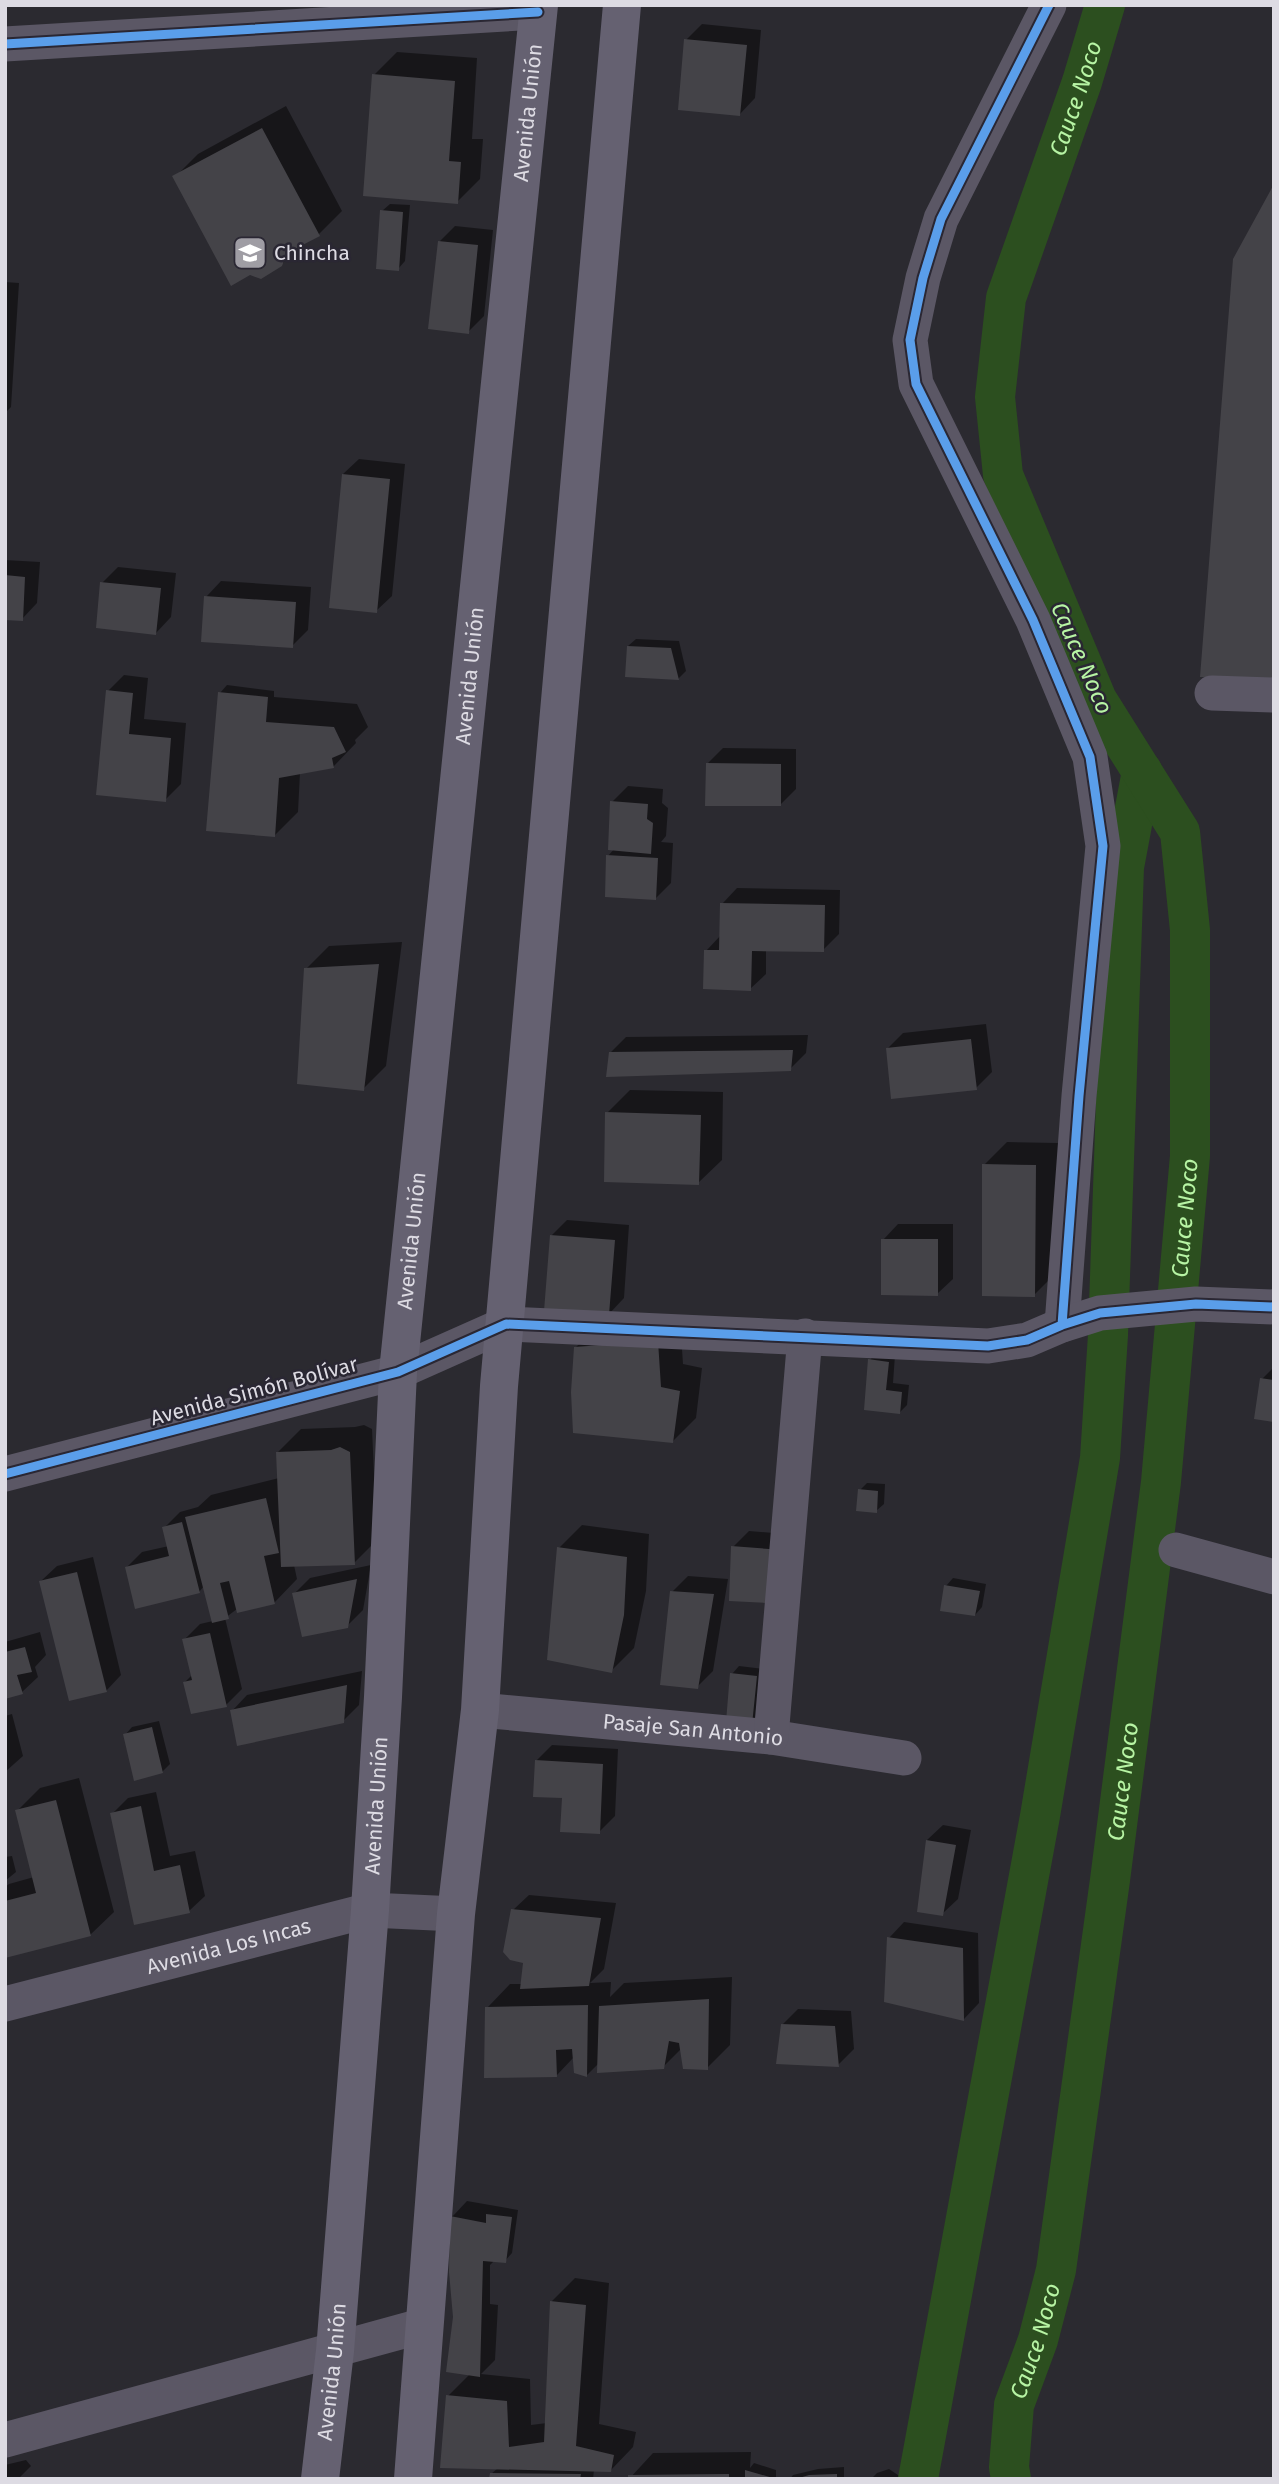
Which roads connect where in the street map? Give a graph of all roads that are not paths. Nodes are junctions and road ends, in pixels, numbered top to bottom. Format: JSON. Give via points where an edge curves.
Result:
{"nodes":[{"id":1,"x":622,"y":5,"type":"edge"},
{"id":2,"x":1049,"y":5,"type":"edge"},
{"id":3,"x":539,"y":9,"type":"edge"},
{"id":4,"x":5,"y":44,"type":"edge"},
{"id":5,"x":1212,"y":693,"type":"dead end"},
{"id":6,"x":1274,"y":695,"type":"edge"},
{"id":7,"x":1274,"y":1307,"type":"edge"},
{"id":8,"x":506,"y":1324,"type":"junction"},
{"id":9,"x":1062,"y":1325,"type":"junction"},
{"id":10,"x":805,"y":1336,"type":"junction"},
{"id":11,"x":398,"y":1372,"type":"junction"},
{"id":12,"x":5,"y":1474,"type":"edge"},
{"id":13,"x":1177,"y":1550,"type":"dead end"},
{"id":14,"x":1274,"y":1577,"type":"edge"},
{"id":15,"x":480,"y":1710,"type":"junction"},
{"id":16,"x":771,"y":1737,"type":"junction"},
{"id":17,"x":904,"y":1758,"type":"dead end"},
{"id":18,"x":370,"y":1910,"type":"junction"},
{"id":19,"x":456,"y":1914,"type":"junction"},
{"id":20,"x":5,"y":2004,"type":"edge"},
{"id":21,"x":425,"y":2325,"type":"junction"},
{"id":22,"x":335,"y":2351,"type":"junction"},
{"id":23,"x":5,"y":2440,"type":"edge"},
{"id":24,"x":320,"y":2479,"type":"edge"},
{"id":25,"x":413,"y":2479,"type":"edge"}],
"edges":[{"from":1,"to":8,"type":"main road"},
{"from":2,"to":9,"type":"street","via":[[941,219],[910,341],[916,384],[1033,621],[1090,757],[1103,846]]},
{"from":3,"to":4,"type":"street"},
{"from":3,"to":11,"type":"main road","name":"Avenida Unión"},
{"from":5,"to":6,"type":"street"},
{"from":7,"to":9,"type":"street","via":[[1196,1304],[1100,1313]]},
{"from":8,"to":10,"type":"street"},
{"from":8,"to":11,"type":"street","name":"Avenida Simón Bolívar"},
{"from":8,"to":15,"type":"main road"},
{"from":9,"to":10,"type":"street","via":[[1027,1340],[988,1346]]},
{"from":10,"to":16,"type":"street"},
{"from":11,"to":12,"type":"street","name":"Avenida Simón Bolívar"},
{"from":11,"to":18,"type":"main road","name":"Avenida Unión"},
{"from":13,"to":14,"type":"street"},
{"from":15,"to":16,"type":"street","name":"Pasaje San Antonio"},
{"from":15,"to":19,"type":"main road"},
{"from":16,"to":17,"type":"street","name":"Pasaje San Antonio"},
{"from":18,"to":19,"type":"street","name":"Avenida Los Incas"},
{"from":18,"to":20,"type":"street","name":"Avenida Los Incas"},
{"from":18,"to":22,"type":"main road","name":"Avenida Unión"},
{"from":19,"to":21,"type":"main road"},
{"from":21,"to":22,"type":"street"},
{"from":21,"to":25,"type":"main road"},
{"from":22,"to":23,"type":"street"},
{"from":22,"to":24,"type":"main road","name":"Avenida Unión"}]}
